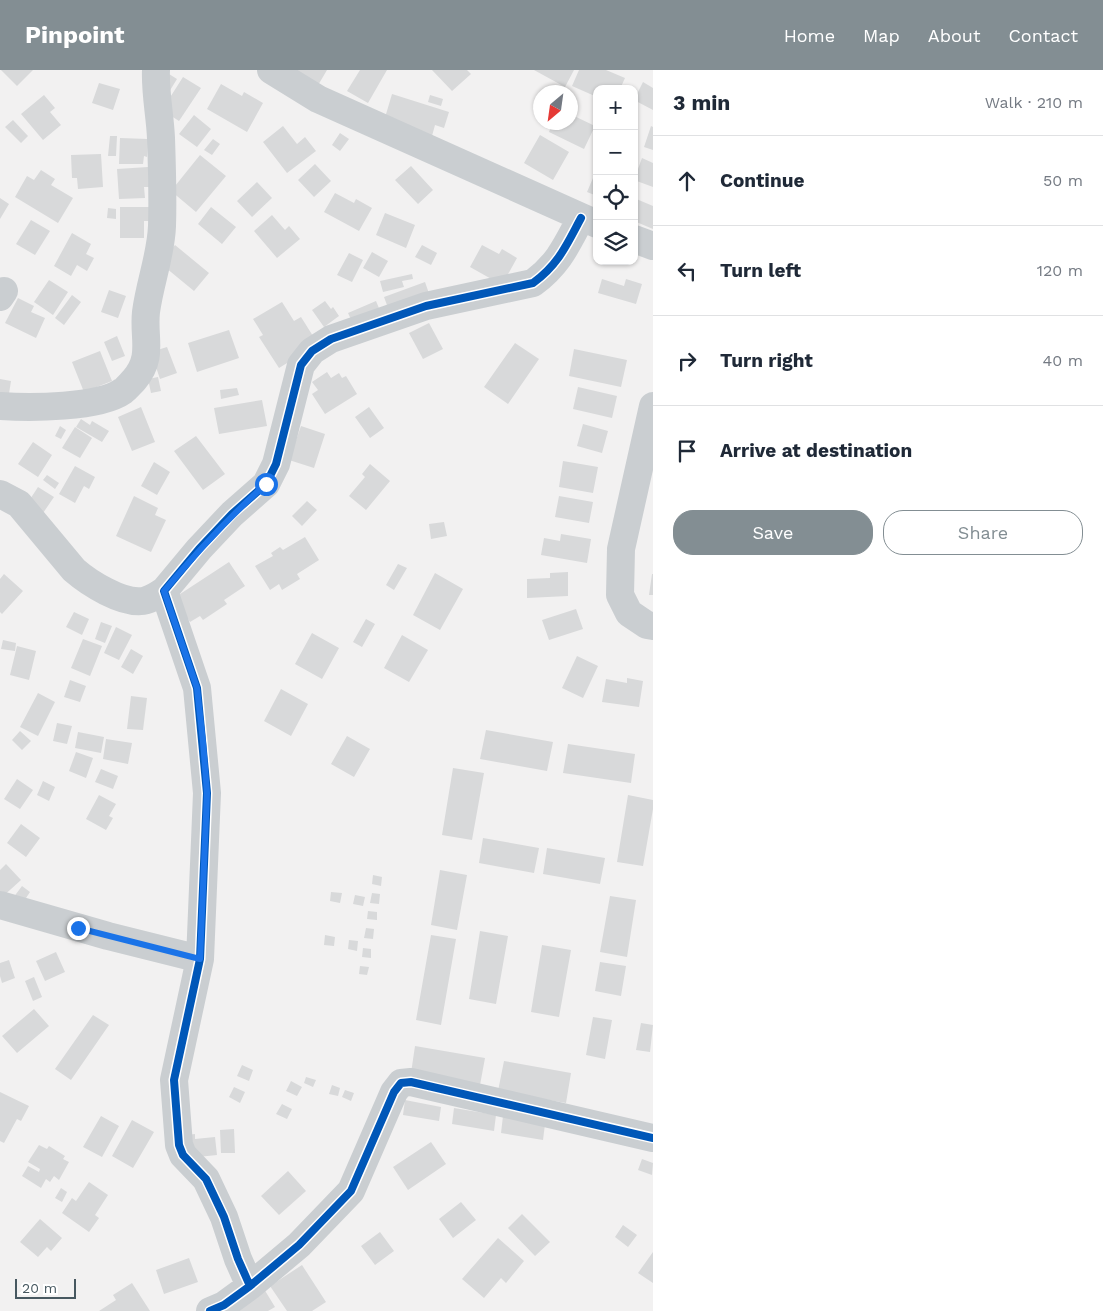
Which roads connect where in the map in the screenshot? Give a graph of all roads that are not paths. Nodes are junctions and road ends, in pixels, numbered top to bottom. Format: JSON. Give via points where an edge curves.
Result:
{"nodes":[{"id":1,"x":156,"y":70,"type":"edge"},
{"id":2,"x":271,"y":70,"type":"edge"},
{"id":3,"x":589,"y":221,"type":"edge"},
{"id":4,"x":638,"y":240,"type":"edge"},
{"id":5,"x":653,"y":246,"type":"edge"},
{"id":6,"x":0,"y":406,"type":"edge"},
{"id":7,"x":653,"y":406,"type":"edge"},
{"id":8,"x":0,"y":494,"type":"edge"},
{"id":9,"x":164,"y":591,"type":"junction"},
{"id":10,"x":653,"y":626,"type":"edge"},
{"id":11,"x":0,"y":904,"type":"edge"},
{"id":12,"x":200,"y":959,"type":"junction"},
{"id":13,"x":653,"y":1138,"type":"edge"},
{"id":14,"x":250,"y":1286,"type":"junction"},
{"id":15,"x":220,"y":1309,"type":"edge"}],
"edges":[{"from":1,"to":6,"type":"street","via":[[162,226],[157,265],[148,293],[146,356],[142,370],[125,390],[111,398],[92,402]]},
{"from":2,"to":3,"type":"street","via":[[318,99]]},
{"from":3,"to":9,"type":"street","via":[[548,272],[533,283],[426,306],[330,339],[312,351],[301,365],[276,464],[266,484],[232,514]]},
{"from":4,"to":5,"type":"street"},
{"from":7,"to":10,"type":"street","via":[[621,548],[620,595],[629,613]]},
{"from":8,"to":9,"type":"street","via":[[19,504],[84,579],[129,601],[149,600]]},
{"from":9,"to":12,"type":"street","via":[[197,688],[203,742],[207,793]]},
{"from":11,"to":12,"type":"street"},
{"from":12,"to":14,"type":"street","via":[[174,1080],[179,1145],[183,1155],[206,1179]]},
{"from":13,"to":14,"type":"street","via":[[410,1082],[401,1083],[394,1092],[351,1191],[299,1245]]},
{"from":14,"to":15,"type":"street"}]}
